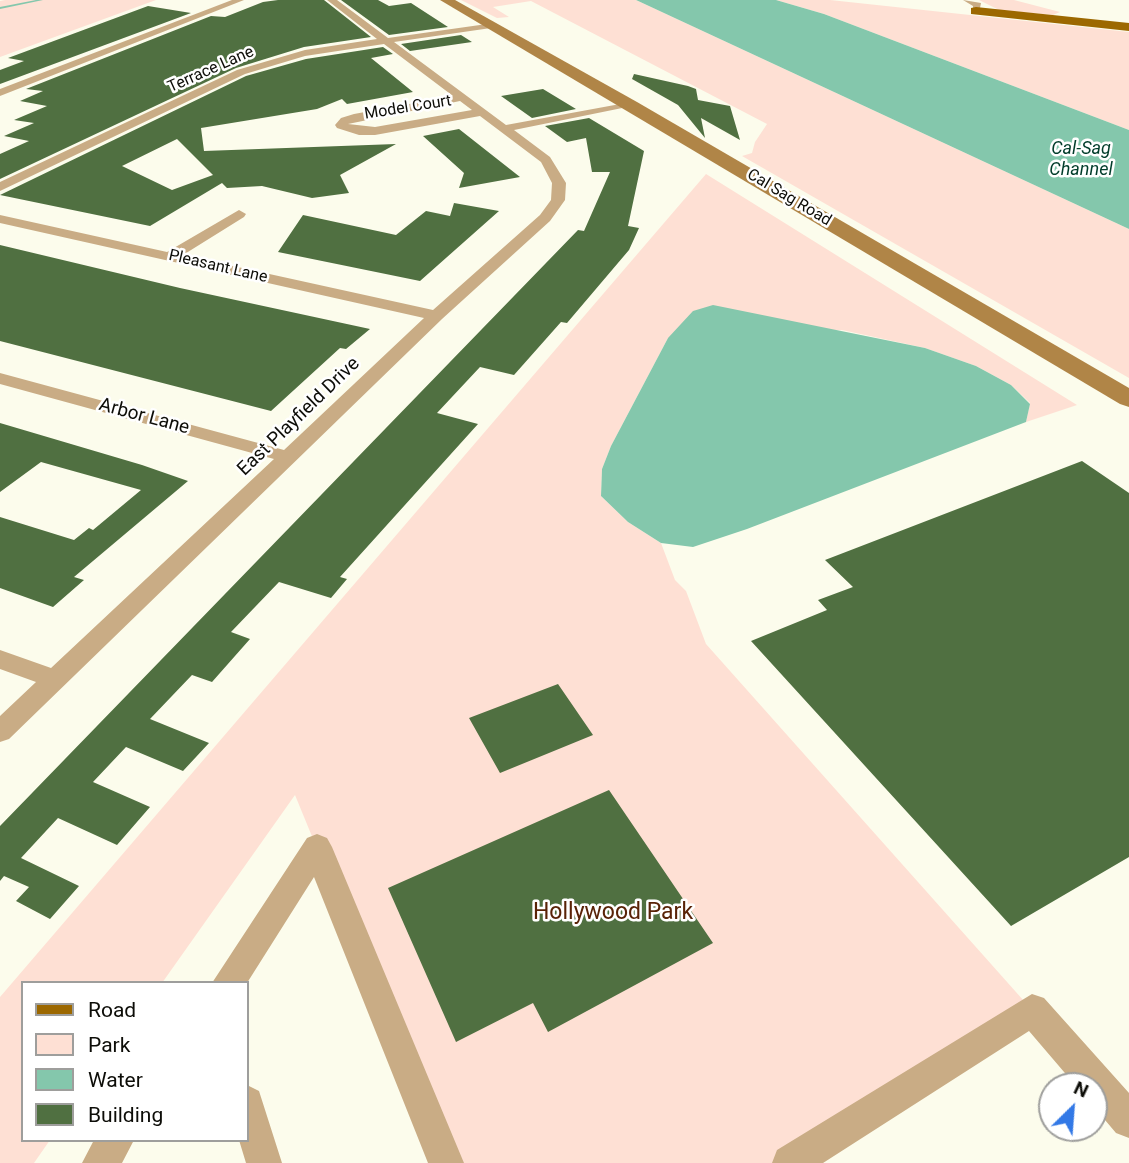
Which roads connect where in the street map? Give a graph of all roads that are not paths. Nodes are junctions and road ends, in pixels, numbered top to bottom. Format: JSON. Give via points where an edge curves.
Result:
{"nodes":[{"id":1,"x":240,"y":0,"type":"edge"},
{"id":2,"x":331,"y":0,"type":"edge"},
{"id":3,"x":446,"y":0,"type":"edge"},
{"id":4,"x":971,"y":6,"type":"edge"},
{"id":5,"x":491,"y":25,"type":"junction"},
{"id":6,"x":1129,"y":27,"type":"edge"},
{"id":7,"x":385,"y":40,"type":"junction"},
{"id":8,"x":0,"y":93,"type":"edge"},
{"id":9,"x":464,"y":97,"type":"junction"},
{"id":10,"x":631,"y":105,"type":"junction"},
{"id":11,"x":482,"y":112,"type":"junction"},
{"id":12,"x":503,"y":129,"type":"junction"},
{"id":13,"x":0,"y":187,"type":"edge"},
{"id":14,"x":239,"y":214,"type":"dead end"},
{"id":15,"x":0,"y":219,"type":"edge"},
{"id":16,"x":171,"y":256,"type":"junction"},
{"id":17,"x":436,"y":316,"type":"junction"},
{"id":18,"x":0,"y":378,"type":"edge"},
{"id":19,"x":1129,"y":399,"type":"edge"},
{"id":20,"x":288,"y":457,"type":"junction"},
{"id":21,"x":0,"y":659,"type":"edge"},
{"id":22,"x":56,"y":680,"type":"junction"},
{"id":23,"x":0,"y":732,"type":"edge"},
{"id":24,"x":229,"y":981,"type":"edge"},
{"id":25,"x":248,"y":1107,"type":"edge"},
{"id":26,"x":1129,"y":1120,"type":"edge"},
{"id":27,"x":115,"y":1142,"type":"edge"},
{"id":28,"x":100,"y":1163,"type":"edge"},
{"id":29,"x":264,"y":1163,"type":"edge"},
{"id":30,"x":446,"y":1163,"type":"edge"},
{"id":31,"x":790,"y":1163,"type":"edge"}],
"edges":[{"from":1,"to":8,"type":"street"},
{"from":2,"to":7,"type":"street","name":"East Playfield Drive"},
{"from":3,"to":5,"type":"main road","name":"Cal Sag Road"},
{"from":4,"to":6,"type":"main road"},
{"from":5,"to":7,"type":"street","name":"Terrace Lane"},
{"from":5,"to":10,"type":"main road","name":"Cal Sag Road"},
{"from":7,"to":9,"type":"street","name":"East Playfield Drive"},
{"from":7,"to":13,"type":"street","name":"Terrace Lane","via":[[304,53],[241,72]]},
{"from":9,"to":11,"type":"street","name":"East Playfield Drive"},
{"from":9,"to":11,"type":"street","name":"Model Court","via":[[358,116],[341,125],[374,131]]},
{"from":10,"to":12,"type":"street"},
{"from":10,"to":19,"type":"main road","name":"Cal Sag Road"},
{"from":11,"to":12,"type":"street","name":"East Playfield Drive"},
{"from":12,"to":17,"type":"street","name":"East Playfield Drive","via":[[546,160],[559,183],[558,200],[545,218]]},
{"from":14,"to":16,"type":"street"},
{"from":15,"to":16,"type":"street","name":"Pleasant Lane"},
{"from":16,"to":17,"type":"street","name":"Pleasant Lane"},
{"from":17,"to":20,"type":"street","name":"East Playfield Drive"},
{"from":18,"to":20,"type":"street","name":"Arbor Lane"},
{"from":20,"to":22,"type":"street","name":"East Playfield Drive"},
{"from":21,"to":22,"type":"street"},
{"from":22,"to":23,"type":"street","name":"East Playfield Drive"},
{"from":24,"to":30,"type":"street","via":[[317,847]]},
{"from":25,"to":29,"type":"street"},
{"from":26,"to":31,"type":"street","via":[[1032,1010]]},
{"from":27,"to":28,"type":"street"}]}
